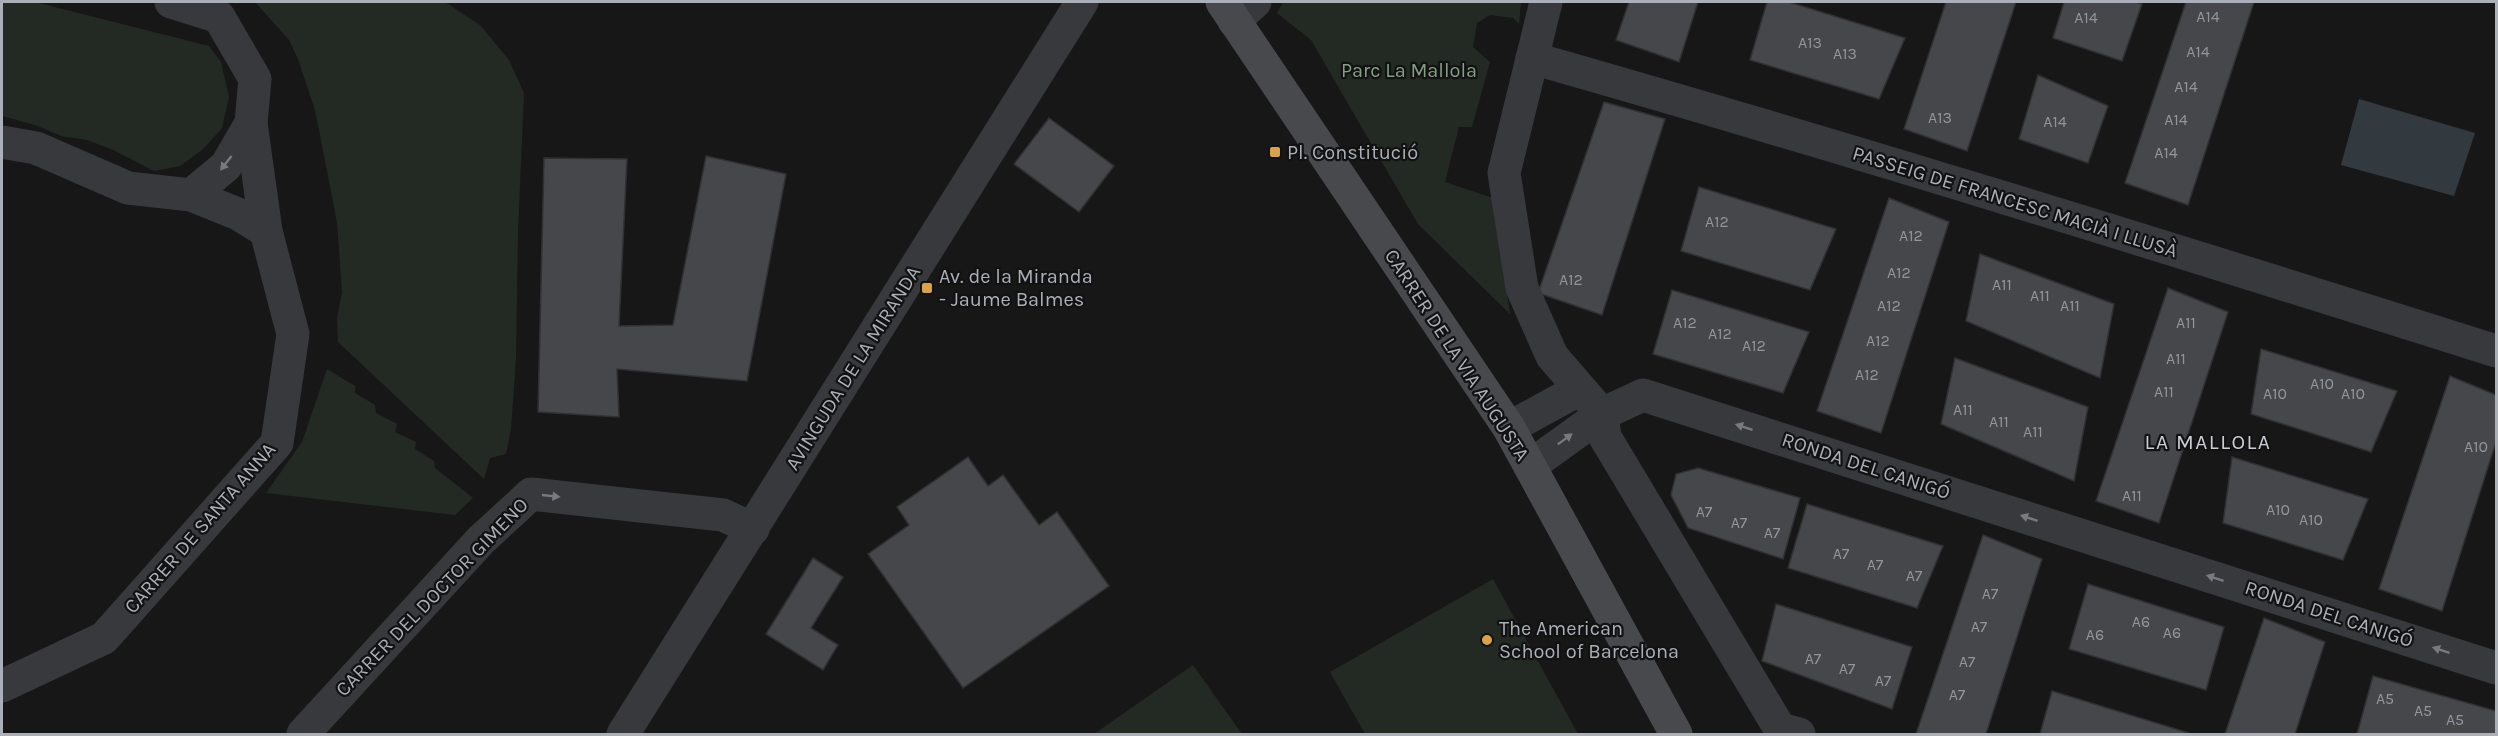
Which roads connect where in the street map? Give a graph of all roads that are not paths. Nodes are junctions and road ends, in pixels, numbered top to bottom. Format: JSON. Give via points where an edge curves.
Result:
{"nodes":[{"id":1,"x":171,"y":2,"type":"edge"},
{"id":2,"x":1082,"y":2,"type":"edge"},
{"id":3,"x":1546,"y":2,"type":"edge"},
{"id":4,"x":1237,"y":8,"type":"edge"},
{"id":5,"x":1532,"y":58,"type":"junction"},
{"id":6,"x":251,"y":123,"type":"junction"},
{"id":7,"x":2,"y":142,"type":"edge"},
{"id":8,"x":191,"y":195,"type":"junction"},
{"id":9,"x":266,"y":231,"type":"junction"},
{"id":10,"x":2496,"y":351,"type":"edge"},
{"id":11,"x":1580,"y":389,"type":"junction"},
{"id":12,"x":1602,"y":414,"type":"junction"},
{"id":13,"x":1509,"y":428,"type":"junction"},
{"id":14,"x":1530,"y":466,"type":"junction"},
{"id":15,"x":753,"y":529,"type":"junction"},
{"id":16,"x":2496,"y":668,"type":"edge"},
{"id":17,"x":2,"y":686,"type":"edge"},
{"id":18,"x":303,"y":735,"type":"edge"},
{"id":19,"x":623,"y":735,"type":"edge"},
{"id":20,"x":1676,"y":735,"type":"edge"},
{"id":21,"x":1799,"y":735,"type":"edge"}],
"edges":[{"from":1,"to":6,"type":"street","via":[[219,17],[255,79]]},
{"from":2,"to":15,"type":"street","name":"AVINGUDA DE LA MIRANDA"},
{"from":3,"to":5,"type":"street"},
{"from":4,"to":13,"type":"street","name":"CARRER DE LA VIA AUGUSTA"},
{"from":5,"to":10,"type":"street","name":"PASSEIG DE FRANCESC MACIÀ I LLUSÀ","via":[[2094,225]]},
{"from":5,"to":11,"type":"street","via":[[1504,173],[1522,288],[1552,356]]},
{"from":6,"to":8,"type":"street","one_way":true,"via":[[226,166]]},
{"from":6,"to":9,"type":"street","name":"CARRER DE SANTA ANNA"},
{"from":7,"to":8,"type":"street","via":[[36,148],[128,188]]},
{"from":8,"to":9,"type":"street","via":[[238,214]]},
{"from":9,"to":17,"type":"street","name":"CARRER DE SANTA ANNA","via":[[293,334],[277,443],[104,638]]},
{"from":11,"to":12,"type":"street"},
{"from":11,"to":13,"type":"street"},
{"from":14,"to":12,"type":"street","name":"RONDA DEL CANIGÓ","one_way":true},
{"from":16,"to":12,"type":"street","name":"RONDA DEL CANIGÓ","one_way":true,"via":[[1643,395]]},
{"from":12,"to":21,"type":"street","via":[[1605,437],[1780,729]]},
{"from":13,"to":14,"type":"street","name":"CARRER DE LA VIA AUGUSTA"},
{"from":14,"to":20,"type":"street","name":"CARRER DE LA VIA AUGUSTA"},
{"from":18,"to":15,"type":"street","name":"CARRER DEL DOCTOR GIMENO","one_way":true,"via":[[481,540],[531,494],[723,515]]},
{"from":15,"to":19,"type":"street","name":"AVINGUDA DE LA MIRANDA"}]}
